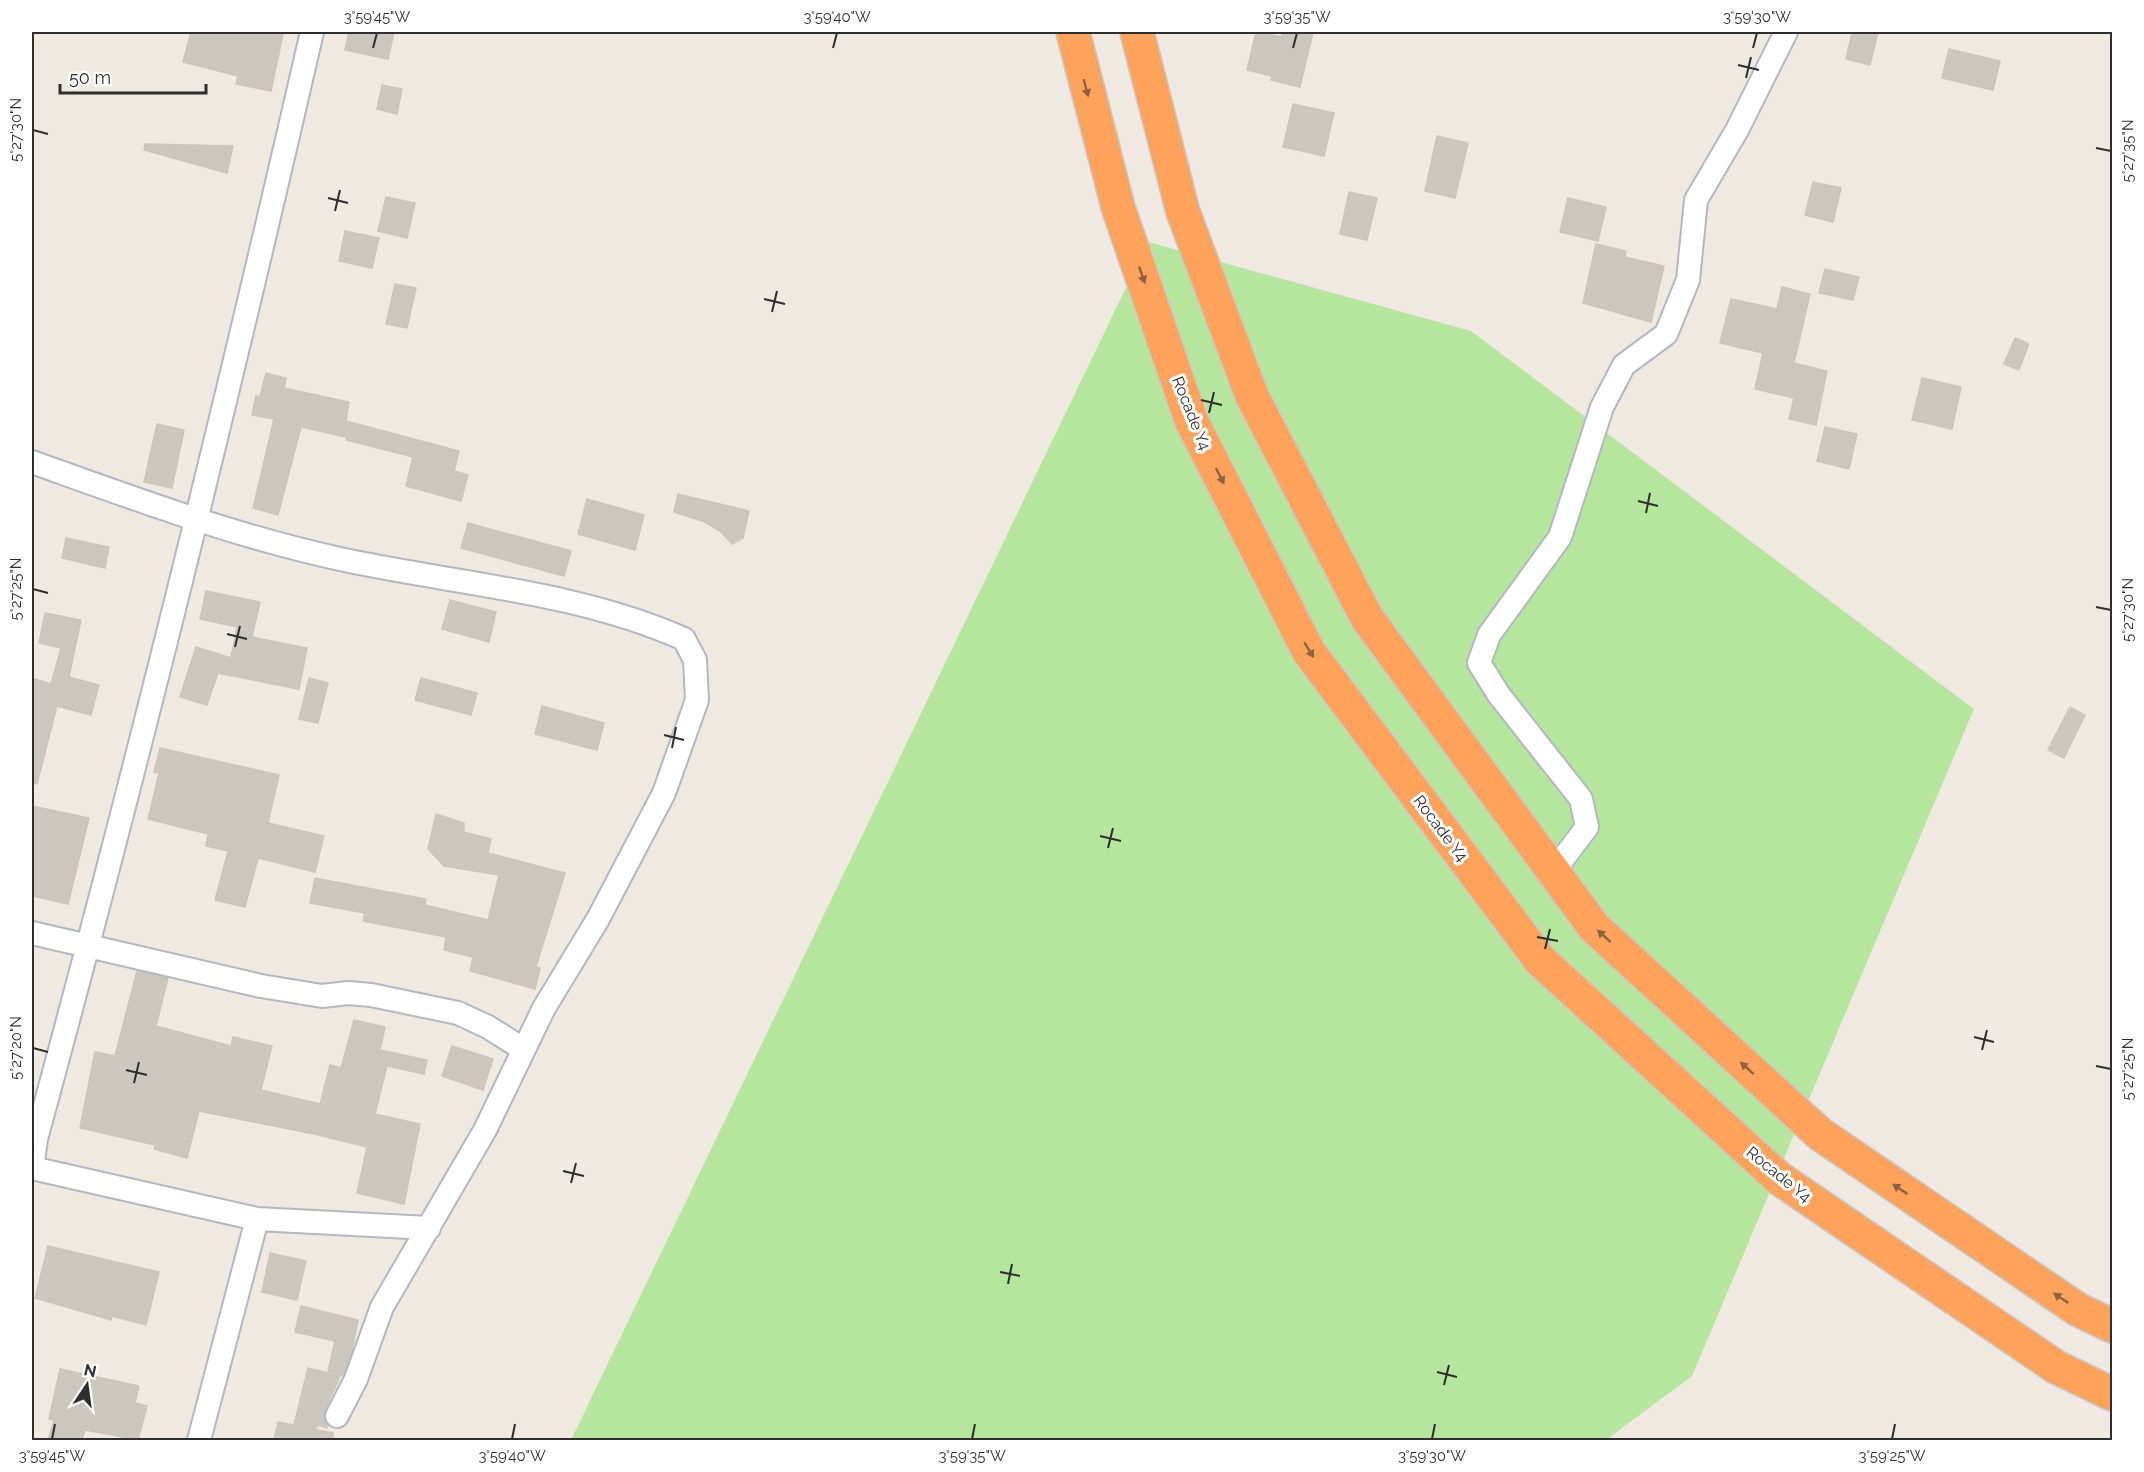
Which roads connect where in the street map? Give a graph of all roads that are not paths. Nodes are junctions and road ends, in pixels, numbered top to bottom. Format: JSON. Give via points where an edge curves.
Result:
{"nodes":[{"id":1,"x":312,"y":32,"type":"edge"},
{"id":2,"x":1073,"y":32,"type":"edge"},
{"id":3,"x":1137,"y":32,"type":"edge"},
{"id":4,"x":1786,"y":32,"type":"edge"},
{"id":5,"x":32,"y":462,"type":"edge"},
{"id":6,"x":195,"y":520,"type":"junction"},
{"id":7,"x":1553,"y":872,"type":"junction"},
{"id":8,"x":32,"y":933,"type":"edge"},
{"id":9,"x":89,"y":945,"type":"junction"},
{"id":10,"x":523,"y":1049,"type":"junction"},
{"id":11,"x":34,"y":1139,"type":"edge"},
{"id":12,"x":32,"y":1168,"type":"edge"},
{"id":13,"x":257,"y":1219,"type":"junction"},
{"id":14,"x":429,"y":1228,"type":"junction"},
{"id":15,"x":2112,"y":1326,"type":"edge"},
{"id":16,"x":2112,"y":1394,"type":"edge"},
{"id":17,"x":337,"y":1416,"type":"dead end"},
{"id":18,"x":199,"y":1440,"type":"edge"}],
"edges":[{"from":1,"to":6,"type":"street"},
{"from":2,"to":16,"type":"highway","name":"Rocade Y4","one_way":true,"via":[[1118,207],[1191,420],[1309,652],[1540,960],[1780,1179],[2056,1367]]},
{"from":3,"to":7,"type":"highway","via":[[1183,212],[1252,396],[1367,618]]},
{"from":4,"to":7,"type":"street","via":[[1737,130],[1696,200],[1688,280],[1666,334],[1624,365],[1602,407],[1560,537],[1489,635],[1479,663],[1498,696],[1581,799],[1587,827]]},
{"from":5,"to":6,"type":"street"},
{"from":6,"to":9,"type":"street"},
{"from":6,"to":10,"type":"street","via":[[340,559],[486,583],[628,618],[684,639],[695,660],[697,700],[663,793],[598,919]]},
{"from":15,"to":7,"type":"highway","one_way":true,"via":[[2077,1309],[1820,1134],[1593,927]]},
{"from":8,"to":9,"type":"street"},
{"from":9,"to":10,"type":"street","via":[[261,986],[322,996],[371,995],[458,1013]]},
{"from":9,"to":11,"type":"street"},
{"from":10,"to":14,"type":"street","via":[[485,1130]]},
{"from":11,"to":12,"type":"street"},
{"from":12,"to":13,"type":"street"},
{"from":13,"to":14,"type":"street"},
{"from":13,"to":18,"type":"street"},
{"from":14,"to":17,"type":"street","via":[[382,1307],[356,1379]]}]}
